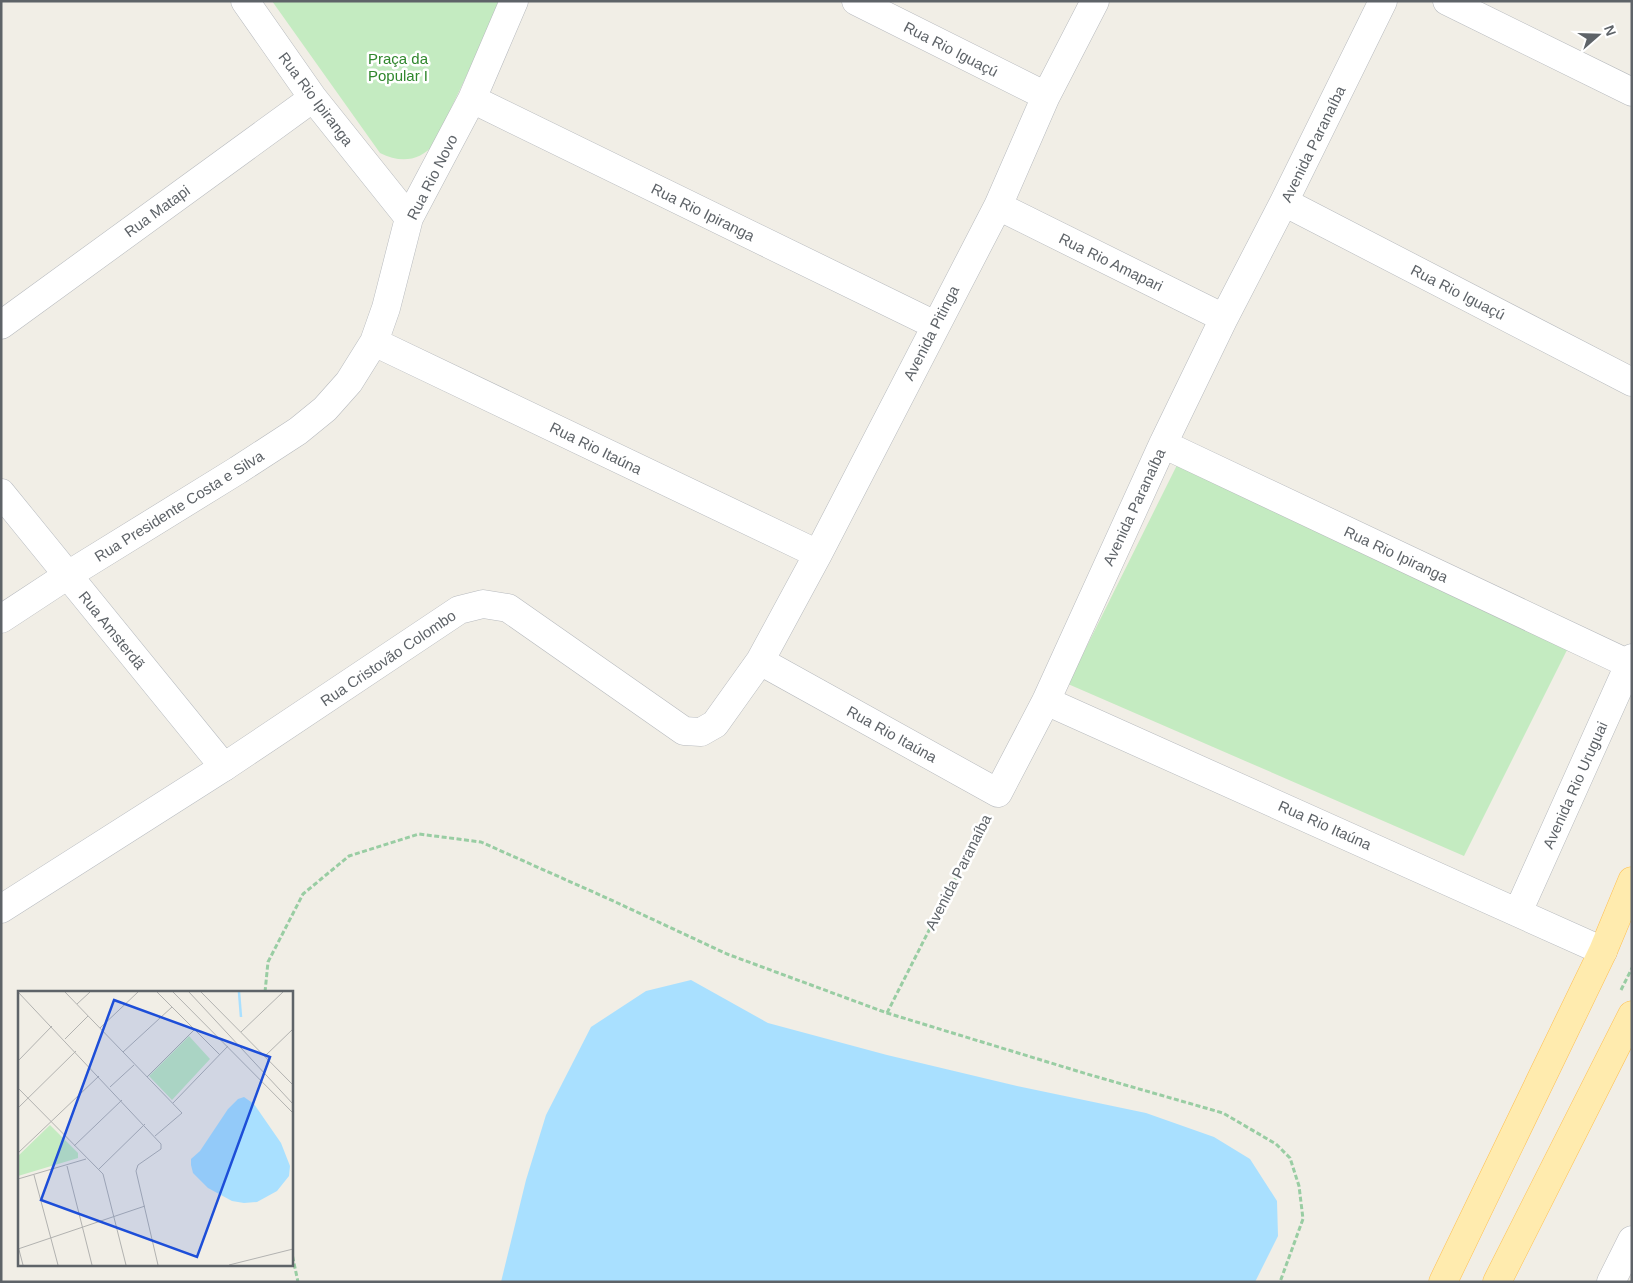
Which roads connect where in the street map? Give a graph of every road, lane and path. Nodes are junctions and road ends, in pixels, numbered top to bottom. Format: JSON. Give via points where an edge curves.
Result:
{"nodes":[{"id":1,"x":244,"y":1,"type":"edge"},
{"id":2,"x":514,"y":1,"type":"edge"},
{"id":3,"x":856,"y":1,"type":"edge"},
{"id":4,"x":1094,"y":1,"type":"edge"},
{"id":5,"x":1383,"y":1,"type":"edge"},
{"id":6,"x":1447,"y":1,"type":"edge"},
{"id":7,"x":1632,"y":92,"type":"edge"},
{"id":8,"x":1046,"y":96,"type":"junction"},
{"id":9,"x":313,"y":98,"type":"junction"},
{"id":10,"x":472,"y":99,"type":"junction"},
{"id":11,"x":1284,"y":202,"type":"junction"},
{"id":12,"x":998,"y":206,"type":"junction"},
{"id":13,"x":409,"y":218,"type":"junction"},
{"id":14,"x":1224,"y":318,"type":"junction"},
{"id":15,"x":1,"y":325,"type":"edge"},
{"id":16,"x":935,"y":326,"type":"junction"},
{"id":17,"x":374,"y":342,"type":"junction"},
{"id":18,"x":349,"y":382,"type":"joint"},
{"id":19,"x":1632,"y":382,"type":"edge"},
{"id":20,"x":1163,"y":444,"type":"junction"},
{"id":21,"x":1,"y":493,"type":"edge"},
{"id":22,"x":818,"y":554,"type":"junction"},
{"id":23,"x":68,"y":575,"type":"junction"},
{"id":24,"x":1,"y":619,"type":"edge"},
{"id":25,"x":760,"y":661,"type":"junction"},
{"id":26,"x":1630,"y":661,"type":"edge"},
{"id":27,"x":1046,"y":701,"type":"junction"},
{"id":28,"x":224,"y":767,"type":"junction"},
{"id":29,"x":998,"y":793,"type":"junction"},
{"id":30,"x":1632,"y":881,"type":"edge"},
{"id":31,"x":1,"y":909,"type":"edge"},
{"id":32,"x":1518,"y":912,"type":"junction"},
{"id":33,"x":1603,"y":951,"type":"junction"},
{"id":34,"x":265,"y":991,"type":"edge"},
{"id":35,"x":887,"y":1013,"type":"junction"},
{"id":36,"x":1632,"y":1015,"type":"edge"},
{"id":37,"x":1631,"y":1244,"type":"edge"},
{"id":38,"x":292,"y":1254,"type":"edge"},
{"id":39,"x":298,"y":1282,"type":"edge"},
{"id":40,"x":1280,"y":1282,"type":"edge"},
{"id":41,"x":1443,"y":1282,"type":"edge"},
{"id":42,"x":1497,"y":1282,"type":"edge"},
{"id":43,"x":1611,"y":1282,"type":"edge"}],
"edges":[{"from":1,"to":9,"type":"street","name":"Rua Rio Ipiranga"},
{"from":2,"to":10,"type":"street","name":"Rua Rio Novo"},
{"from":3,"to":8,"type":"street","name":"Rua Rio Iguaçú"},
{"from":4,"to":8,"type":"street","name":"Avenida Pitinga"},
{"from":5,"to":11,"type":"street","name":"Avenida Paranaíba"},
{"from":6,"to":7,"type":"street"},
{"from":8,"to":12,"type":"street","name":"Avenida Pitinga"},
{"from":9,"to":13,"type":"street","name":"Rua Rio Ipiranga"},
{"from":9,"to":15,"type":"street","name":"Rua Matapi"},
{"from":10,"to":13,"type":"street","name":"Rua Rio Novo"},
{"from":10,"to":16,"type":"street","name":"Rua Rio Ipiranga"},
{"from":11,"to":14,"type":"street","name":"Avenida Paranaíba"},
{"from":11,"to":19,"type":"street","name":"Rua Rio Iguaçú"},
{"from":12,"to":14,"type":"street","name":"Rua Rio Amapari"},
{"from":12,"to":16,"type":"street","name":"Avenida Pitinga"},
{"from":13,"to":17,"type":"street","name":"Rua Rio Novo"},
{"from":14,"to":20,"type":"street","name":"Avenida Paranaíba"},
{"from":16,"to":22,"type":"street","name":"Avenida Pitinga"},
{"from":17,"to":18,"type":"street","name":"Rua Rio Novo"},
{"from":17,"to":22,"type":"street","name":"Rua Rio Itaúna"},
{"from":18,"to":23,"type":"street","name":"Rua Presidente Costa e Silva","via":[[298,431]]},
{"from":20,"to":26,"type":"street","name":"Rua Rio Ipiranga"},
{"from":20,"to":27,"type":"street","name":"Avenida Paranaíba"},
{"from":21,"to":23,"type":"street","name":"Rua Amsterdã"},
{"from":22,"to":25,"type":"street","name":"Avenida Pitinga"},
{"from":23,"to":24,"type":"street","name":"Rua Presidente Costa e Silva"},
{"from":23,"to":28,"type":"street","name":"Rua Amsterdã"},
{"from":25,"to":28,"type":"street","name":"Rua Cristovão Colombo","via":[[716,724],[701,732],[684,732],[508,608],[483,604],[459,610]]},
{"from":25,"to":29,"type":"street","name":"Rua Rio Itaúna"},
{"from":26,"to":32,"type":"street","name":"Avenida Rio Uruguai"},
{"from":27,"to":29,"type":"street","name":"Avenida Paranaíba"},
{"from":27,"to":32,"type":"street","name":"Rua Rio Itaúna"},
{"from":28,"to":31,"type":"street","name":"Rua Cristovão Colombo"},
{"from":29,"to":35,"type":"path","name":"Avenida Paranaíba"},
{"from":30,"to":33,"type":"main road"},
{"from":32,"to":33,"type":"street","name":"Rua Rio Itaúna"},
{"from":33,"to":41,"type":"main road"},
{"from":34,"to":35,"type":"path","via":[[268,962],[303,894],[349,856],[419,834],[481,842],[727,954]]},
{"from":35,"to":40,"type":"path","via":[[1223,1113],[1276,1144],[1290,1158],[1300,1186],[1303,1219]]},
{"from":36,"to":42,"type":"main road"},
{"from":37,"to":43,"type":"street"},
{"from":38,"to":39,"type":"path"}]}
